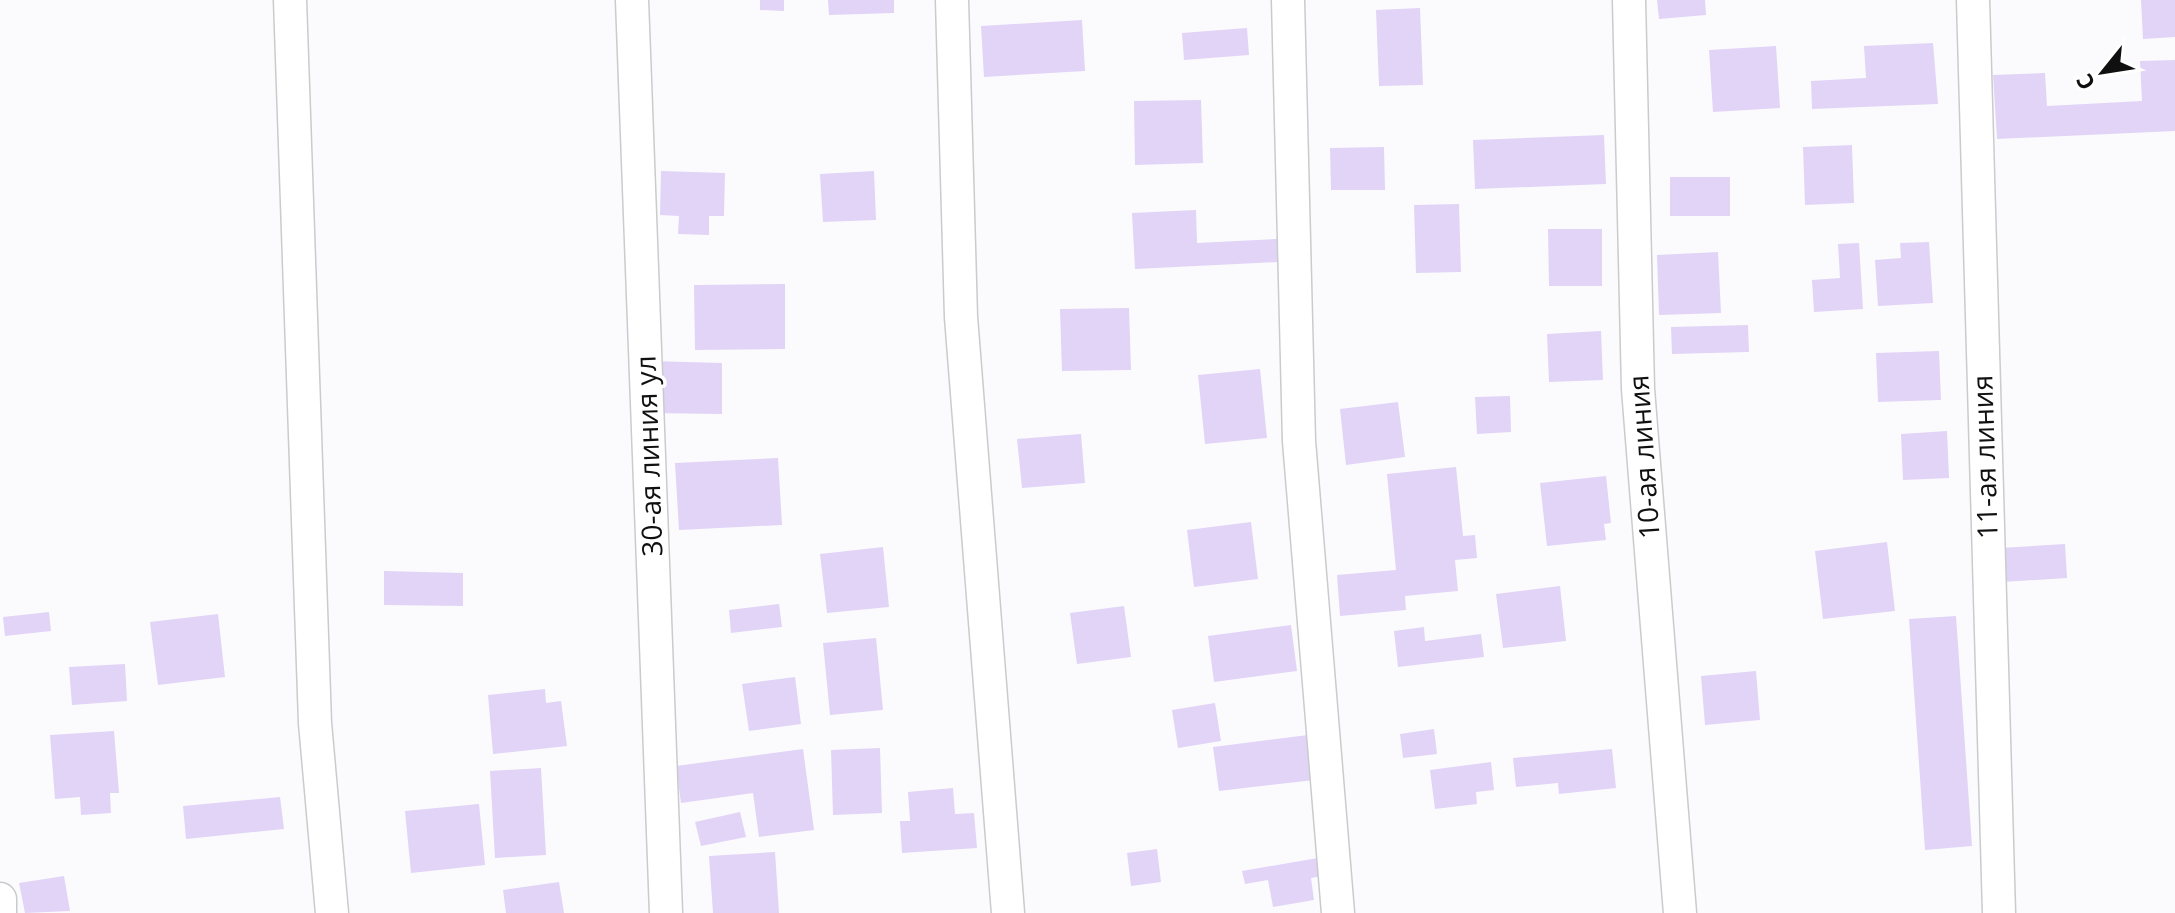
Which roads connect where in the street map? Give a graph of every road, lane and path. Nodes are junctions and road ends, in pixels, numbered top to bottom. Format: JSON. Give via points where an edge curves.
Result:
{"nodes":[{"id":1,"x":290,"y":0,"type":"edge"},
{"id":2,"x":632,"y":0,"type":"edge"},
{"id":3,"x":952,"y":0,"type":"edge"},
{"id":4,"x":1288,"y":0,"type":"edge"},
{"id":5,"x":1629,"y":0,"type":"edge"},
{"id":6,"x":1973,"y":0,"type":"edge"},
{"id":7,"x":0,"y":899,"type":"edge"},
{"id":8,"x":0,"y":913,"type":"edge"},
{"id":9,"x":332,"y":913,"type":"edge"},
{"id":10,"x":666,"y":913,"type":"edge"},
{"id":11,"x":1008,"y":913,"type":"edge"},
{"id":12,"x":1338,"y":913,"type":"edge"},
{"id":13,"x":1680,"y":913,"type":"edge"},
{"id":14,"x":1999,"y":913,"type":"edge"}],
"edges":[{"from":1,"to":9,"type":"street","via":[[315,723]]},
{"from":2,"to":10,"type":"street","name":"30-ая линия ул"},
{"from":3,"to":11,"type":"street","via":[[961,317]]},
{"from":4,"to":12,"type":"street","via":[[1299,441]]},
{"from":5,"to":13,"type":"street","name":"10-ая линия","via":[[1638,389]]},
{"from":6,"to":14,"type":"street","name":"11-ая линия"},
{"from":7,"to":8,"type":"street"}]}
